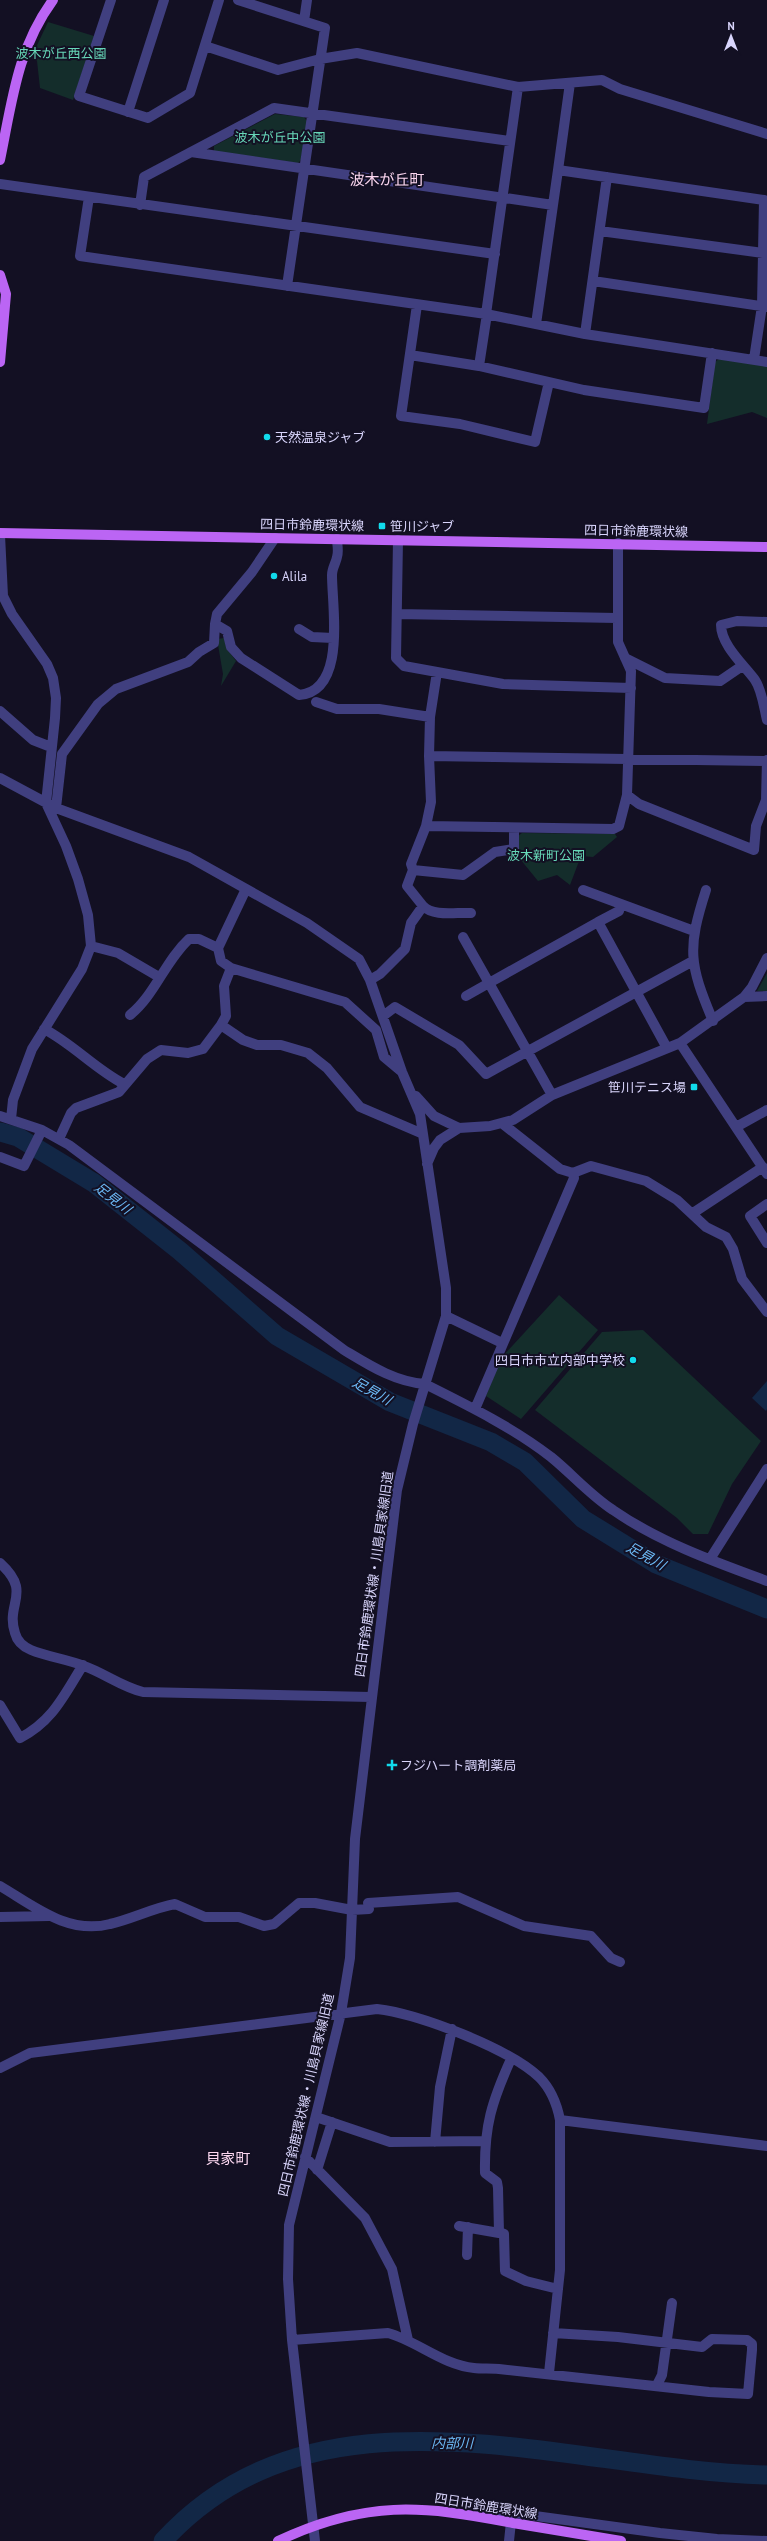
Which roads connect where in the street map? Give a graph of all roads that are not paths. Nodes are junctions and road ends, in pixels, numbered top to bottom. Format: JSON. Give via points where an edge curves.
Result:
{"nodes":[{"id":1,"x":53,"y":0,"type":"edge"},
{"id":2,"x":111,"y":0,"type":"edge"},
{"id":3,"x":164,"y":0,"type":"edge"},
{"id":4,"x":220,"y":0,"type":"edge"},
{"id":5,"x":238,"y":0,"type":"edge"},
{"id":6,"x":306,"y":0,"type":"edge"},
{"id":7,"x":304,"y":21,"type":"junction"},
{"id":8,"x":205,"y":46,"type":"junction"},
{"id":9,"x":320,"y":59,"type":"junction"},
{"id":10,"x":570,"y":83,"type":"junction"},
{"id":11,"x":518,"y":86,"type":"junction"},
{"id":12,"x":128,"y":112,"type":"junction"},
{"id":13,"x":312,"y":113,"type":"junction"},
{"id":14,"x":767,"y":134,"type":"edge"},
{"id":15,"x":510,"y":141,"type":"junction"},
{"id":16,"x":191,"y":152,"type":"junction"},
{"id":17,"x":0,"y":160,"type":"edge"},
{"id":18,"x":305,"y":168,"type":"junction"},
{"id":19,"x":558,"y":170,"type":"junction"},
{"id":20,"x":607,"y":177,"type":"junction"},
{"id":21,"x":0,"y":184,"type":"edge"},
{"id":22,"x":89,"y":197,"type":"junction"},
{"id":23,"x":503,"y":197,"type":"junction"},
{"id":24,"x":553,"y":204,"type":"junction"},
{"id":25,"x":140,"y":205,"type":"junction"},
{"id":26,"x":297,"y":227,"type":"junction"},
{"id":27,"x":600,"y":231,"type":"junction"},
{"id":28,"x":763,"y":253,"type":"junction"},
{"id":29,"x":495,"y":254,"type":"junction"},
{"id":30,"x":0,"y":275,"type":"edge"},
{"id":31,"x":593,"y":281,"type":"junction"},
{"id":32,"x":288,"y":286,"type":"junction"},
{"id":33,"x":417,"y":305,"type":"junction"},
{"id":34,"x":765,"y":306,"type":"edge"},
{"id":35,"x":486,"y":314,"type":"junction"},
{"id":36,"x":536,"y":324,"type":"junction"},
{"id":37,"x":585,"y":334,"type":"junction"},
{"id":38,"x":712,"y":353,"type":"junction"},
{"id":39,"x":410,"y":355,"type":"junction"},
{"id":40,"x":754,"y":359,"type":"junction"},
{"id":41,"x":0,"y":362,"type":"edge"},
{"id":42,"x":767,"y":362,"type":"edge"},
{"id":43,"x":479,"y":366,"type":"junction"},
{"id":44,"x":549,"y":382,"type":"junction"},
{"id":45,"x":0,"y":534,"type":"edge"},
{"id":46,"x":275,"y":538,"type":"junction"},
{"id":47,"x":337,"y":539,"type":"junction"},
{"id":48,"x":398,"y":540,"type":"junction"},
{"id":49,"x":618,"y":543,"type":"junction"},
{"id":50,"x":767,"y":547,"type":"edge"},
{"id":51,"x":397,"y":614,"type":"junction"},
{"id":52,"x":617,"y":618,"type":"junction"},
{"id":53,"x":767,"y":622,"type":"edge"},
{"id":54,"x":215,"y":624,"type":"junction"},
{"id":55,"x":299,"y":629,"type":"dead end"},
{"id":56,"x":333,"y":638,"type":"junction"},
{"id":57,"x":625,"y":658,"type":"junction"},
{"id":58,"x":742,"y":666,"type":"junction"},
{"id":59,"x":436,"y":672,"type":"junction"},
{"id":60,"x":631,"y":688,"type":"junction"},
{"id":61,"x":316,"y":702,"type":"dead end"},
{"id":62,"x":0,"y":711,"type":"edge"},
{"id":63,"x":430,"y":717,"type":"junction"},
{"id":64,"x":767,"y":720,"type":"edge"},
{"id":65,"x":51,"y":747,"type":"junction"},
{"id":66,"x":429,"y":756,"type":"junction"},
{"id":67,"x":630,"y":758,"type":"junction"},
{"id":68,"x":767,"y":761,"type":"edge"},
{"id":69,"x":0,"y":778,"type":"edge"},
{"id":70,"x":627,"y":795,"type":"junction"},
{"id":71,"x":46,"y":802,"type":"junction"},
{"id":72,"x":56,"y":808,"type":"junction"},
{"id":73,"x":426,"y":826,"type":"junction"},
{"id":74,"x":514,"y":828,"type":"junction"},
{"id":75,"x":413,"y":870,"type":"junction"},
{"id":76,"x":246,"y":889,"type":"junction"},
{"id":77,"x":583,"y":890,"type":"dead end"},
{"id":78,"x":706,"y":890,"type":"dead end"},
{"id":79,"x":422,"y":906,"type":"junction"},
{"id":80,"x":619,"y":911,"type":"dead end"},
{"id":81,"x":471,"y":913,"type":"dead end"},
{"id":82,"x":598,"y":922,"type":"junction"},
{"id":83,"x":694,"y":931,"type":"junction"},
{"id":84,"x":463,"y":937,"type":"dead end"},
{"id":85,"x":91,"y":946,"type":"junction"},
{"id":86,"x":218,"y":948,"type":"junction"},
{"id":87,"x":767,"y":958,"type":"edge"},
{"id":88,"x":693,"y":961,"type":"junction"},
{"id":89,"x":231,"y":968,"type":"junction"},
{"id":90,"x":159,"y":978,"type":"junction"},
{"id":91,"x":370,"y":980,"type":"junction"},
{"id":92,"x":489,"y":983,"type":"junction"},
{"id":93,"x":636,"y":992,"type":"junction"},
{"id":94,"x":466,"y":996,"type":"dead end"},
{"id":95,"x":767,"y":996,"type":"edge"},
{"id":96,"x":744,"y":997,"type":"junction"},
{"id":97,"x":130,"y":1015,"type":"dead end"},
{"id":98,"x":383,"y":1016,"type":"junction"},
{"id":99,"x":713,"y":1021,"type":"junction"},
{"id":100,"x":221,"y":1025,"type":"junction"},
{"id":101,"x":387,"y":1026,"type":"junction"},
{"id":102,"x":44,"y":1029,"type":"junction"},
{"id":103,"x":376,"y":1030,"type":"junction"},
{"id":104,"x":680,"y":1043,"type":"junction"},
{"id":105,"x":667,"y":1048,"type":"junction"},
{"id":106,"x":528,"y":1051,"type":"junction"},
{"id":107,"x":402,"y":1072,"type":"junction"},
{"id":108,"x":124,"y":1084,"type":"junction"},
{"id":109,"x":410,"y":1088,"type":"junction"},
{"id":110,"x":552,"y":1095,"type":"junction"},
{"id":111,"x":767,"y":1110,"type":"edge"},
{"id":112,"x":0,"y":1116,"type":"edge"},
{"id":113,"x":11,"y":1118,"type":"junction"},
{"id":114,"x":503,"y":1124,"type":"junction"},
{"id":115,"x":736,"y":1127,"type":"junction"},
{"id":116,"x":459,"y":1128,"type":"junction"},
{"id":117,"x":41,"y":1131,"type":"junction"},
{"id":118,"x":423,"y":1134,"type":"junction"},
{"id":119,"x":59,"y":1139,"type":"junction"},
{"id":120,"x":0,"y":1157,"type":"edge"},
{"id":121,"x":427,"y":1165,"type":"junction"},
{"id":122,"x":765,"y":1170,"type":"edge"},
{"id":123,"x":573,"y":1173,"type":"junction"},
{"id":124,"x":767,"y":1204,"type":"edge"},
{"id":125,"x":692,"y":1213,"type":"junction"},
{"id":126,"x":767,"y":1242,"type":"edge"},
{"id":127,"x":767,"y":1312,"type":"edge"},
{"id":128,"x":446,"y":1316,"type":"junction"},
{"id":129,"x":502,"y":1343,"type":"junction"},
{"id":130,"x":424,"y":1386,"type":"junction"},
{"id":131,"x":475,"y":1409,"type":"junction"},
{"id":132,"x":767,"y":1469,"type":"edge"},
{"id":133,"x":710,"y":1559,"type":"junction"},
{"id":134,"x":0,"y":1563,"type":"edge"},
{"id":135,"x":767,"y":1581,"type":"edge"},
{"id":136,"x":83,"y":1665,"type":"junction"},
{"id":137,"x":371,"y":1697,"type":"junction"},
{"id":138,"x":0,"y":1705,"type":"edge"},
{"id":139,"x":0,"y":1886,"type":"edge"},
{"id":140,"x":352,"y":1910,"type":"junction"},
{"id":141,"x":49,"y":1916,"type":"junction"},
{"id":142,"x":0,"y":1918,"type":"edge"},
{"id":143,"x":620,"y":1962,"type":"dead end"},
{"id":144,"x":341,"y":2013,"type":"junction"},
{"id":145,"x":452,"y":2029,"type":"junction"},
{"id":146,"x":511,"y":2058,"type":"junction"},
{"id":147,"x":0,"y":2068,"type":"edge"},
{"id":148,"x":316,"y":2117,"type":"junction"},
{"id":149,"x":560,"y":2120,"type":"junction"},
{"id":150,"x":332,"y":2122,"type":"junction"},
{"id":151,"x":484,"y":2141,"type":"junction"},
{"id":152,"x":435,"y":2142,"type":"junction"},
{"id":153,"x":767,"y":2146,"type":"edge"},
{"id":154,"x":305,"y":2157,"type":"junction"},
{"id":155,"x":317,"y":2170,"type":"junction"},
{"id":156,"x":499,"y":2232,"type":"junction"},
{"id":157,"x":467,"y":2255,"type":"dead end"},
{"id":158,"x":558,"y":2288,"type":"junction"},
{"id":159,"x":672,"y":2303,"type":"dead end"},
{"id":160,"x":553,"y":2333,"type":"junction"},
{"id":161,"x":292,"y":2340,"type":"junction"},
{"id":162,"x":408,"y":2340,"type":"junction"},
{"id":163,"x":666,"y":2343,"type":"junction"},
{"id":164,"x":549,"y":2373,"type":"junction"},
{"id":165,"x":657,"y":2385,"type":"junction"},
{"id":166,"x":477,"y":2515,"type":"junction"},
{"id":167,"x":512,"y":2522,"type":"junction"},
{"id":168,"x":313,"y":2525,"type":"junction"},
{"id":169,"x":278,"y":2541,"type":"edge"},
{"id":170,"x":314,"y":2541,"type":"edge"},
{"id":171,"x":509,"y":2541,"type":"edge"},
{"id":172,"x":621,"y":2541,"type":"edge"},
{"id":173,"x":767,"y":2541,"type":"edge"}],
"edges":[{"from":1,"to":17,"type":"main road","via":[[37,24],[21,59]]},
{"from":2,"to":12,"type":"street","via":[[79,96]]},
{"from":3,"to":12,"type":"street"},
{"from":4,"to":8,"type":"street"},
{"from":5,"to":7,"type":"street"},
{"from":6,"to":7,"type":"street"},
{"from":7,"to":9,"type":"street","via":[[325,28]]},
{"from":8,"to":9,"type":"street","via":[[278,70]]},
{"from":8,"to":12,"type":"street","via":[[190,93],[148,118]]},
{"from":9,"to":11,"type":"street","via":[[357,54]]},
{"from":9,"to":13,"type":"street"},
{"from":10,"to":11,"type":"street"},
{"from":10,"to":14,"type":"street","via":[[602,80],[620,89]]},
{"from":10,"to":19,"type":"street"},
{"from":11,"to":15,"type":"street"},
{"from":13,"to":15,"type":"street"},
{"from":13,"to":16,"type":"street","via":[[274,108]]},
{"from":13,"to":18,"type":"street"},
{"from":15,"to":23,"type":"street"},
{"from":16,"to":18,"type":"street"},
{"from":16,"to":25,"type":"street","via":[[144,177]]},
{"from":18,"to":23,"type":"street"},
{"from":18,"to":26,"type":"street"},
{"from":19,"to":20,"type":"street"},
{"from":19,"to":24,"type":"street"},
{"from":20,"to":27,"type":"street"},
{"from":20,"to":28,"type":"street","via":[[764,200]]},
{"from":21,"to":22,"type":"street"},
{"from":22,"to":25,"type":"street"},
{"from":22,"to":32,"type":"street","via":[[80,256]]},
{"from":23,"to":24,"type":"street"},
{"from":23,"to":29,"type":"street"},
{"from":24,"to":36,"type":"street"},
{"from":25,"to":26,"type":"street"},
{"from":26,"to":29,"type":"street"},
{"from":26,"to":32,"type":"street"},
{"from":27,"to":28,"type":"street"},
{"from":27,"to":31,"type":"street"},
{"from":28,"to":34,"type":"street"},
{"from":29,"to":35,"type":"street"},
{"from":30,"to":41,"type":"main road","via":[[6,294]]},
{"from":31,"to":34,"type":"street"},
{"from":31,"to":37,"type":"street"},
{"from":32,"to":33,"type":"street"},
{"from":33,"to":35,"type":"street"},
{"from":33,"to":39,"type":"street"},
{"from":34,"to":40,"type":"street"},
{"from":35,"to":36,"type":"street"},
{"from":35,"to":43,"type":"street"},
{"from":36,"to":37,"type":"street"},
{"from":37,"to":38,"type":"street"},
{"from":38,"to":40,"type":"street"},
{"from":38,"to":44,"type":"street","via":[[704,408],[584,390]]},
{"from":39,"to":43,"type":"street"},
{"from":39,"to":44,"type":"street","via":[[401,416],[460,424],[535,442]]},
{"from":40,"to":42,"type":"street"},
{"from":43,"to":44,"type":"street"},
{"from":45,"to":46,"type":"main road","name":"四日市鈴鹿環状線"},
{"from":45,"to":65,"type":"street","via":[[3,596],[12,614],[47,664],[53,678],[56,698]]},
{"from":46,"to":47,"type":"main road","name":"四日市鈴鹿環状線"},
{"from":46,"to":54,"type":"street","via":[[252,572],[217,614]]},
{"from":47,"to":48,"type":"main road","name":"四日市鈴鹿環状線"},
{"from":47,"to":56,"type":"street","via":[[338,556],[332,572]]},
{"from":48,"to":49,"type":"main road","name":"四日市鈴鹿環状線"},
{"from":48,"to":51,"type":"street"},
{"from":49,"to":50,"type":"main road","name":"四日市鈴鹿環状線"},
{"from":49,"to":52,"type":"street"},
{"from":51,"to":52,"type":"street"},
{"from":51,"to":59,"type":"street","via":[[396,658],[404,666]]},
{"from":52,"to":57,"type":"street","via":[[618,642]]},
{"from":53,"to":58,"type":"street","via":[[737,621],[721,625],[721,632]]},
{"from":54,"to":56,"type":"street","via":[[227,631],[231,647],[241,658],[299,695],[310,694],[326,679],[332,660]]},
{"from":54,"to":72,"type":"street","via":[[214,643],[188,662],[116,689],[98,704],[62,754]]},
{"from":55,"to":56,"type":"street","via":[[312,637]]},
{"from":57,"to":58,"type":"street","via":[[666,678],[720,681]]},
{"from":57,"to":60,"type":"street","via":[[631,671]]},
{"from":58,"to":64,"type":"street","via":[[756,682]]},
{"from":59,"to":60,"type":"street","via":[[503,684]]},
{"from":59,"to":63,"type":"street"},
{"from":60,"to":67,"type":"street"},
{"from":61,"to":63,"type":"street","via":[[337,709],[379,709]]},
{"from":62,"to":65,"type":"street","via":[[33,740]]},
{"from":63,"to":66,"type":"street"},
{"from":65,"to":71,"type":"street"},
{"from":66,"to":67,"type":"street"},
{"from":66,"to":73,"type":"street","via":[[431,802]]},
{"from":67,"to":68,"type":"street"},
{"from":67,"to":70,"type":"street"},
{"from":68,"to":70,"type":"street","via":[[766,800],[756,826],[754,850],[639,804]]},
{"from":69,"to":71,"type":"street","name":"四日市鈴鹿環状線・川島貝家線旧道"},
{"from":70,"to":74,"type":"street","via":[[619,826],[613,829]]},
{"from":71,"to":72,"type":"street","name":"四日市鈴鹿環状線・川島貝家線旧道"},
{"from":71,"to":85,"type":"street","via":[[78,879],[88,915]]},
{"from":72,"to":76,"type":"street","name":"四日市鈴鹿環状線・川島貝家線旧道","via":[[189,857]]},
{"from":73,"to":74,"type":"street"},
{"from":73,"to":75,"type":"street","via":[[411,864]]},
{"from":74,"to":75,"type":"street","via":[[514,849],[495,852],[463,875]]},
{"from":75,"to":79,"type":"street","via":[[407,886]]},
{"from":76,"to":86,"type":"street"},
{"from":76,"to":91,"type":"street","name":"四日市鈴鹿環状線・川島貝家線旧道","via":[[307,923],[359,959]]},
{"from":77,"to":83,"type":"street"},
{"from":78,"to":83,"type":"street"},
{"from":79,"to":81,"type":"street","via":[[438,913]]},
{"from":79,"to":91,"type":"street","via":[[411,923],[404,949],[380,974]]},
{"from":80,"to":82,"type":"street"},
{"from":82,"to":92,"type":"street"},
{"from":82,"to":93,"type":"street"},
{"from":83,"to":88,"type":"street"},
{"from":84,"to":92,"type":"street"},
{"from":85,"to":90,"type":"street","via":[[118,953]]},
{"from":85,"to":102,"type":"street","via":[[82,969]]},
{"from":86,"to":89,"type":"street","via":[[218,957]]},
{"from":86,"to":90,"type":"street","via":[[199,939],[189,939]]},
{"from":87,"to":96,"type":"street"},
{"from":88,"to":93,"type":"street"},
{"from":88,"to":99,"type":"street","via":[[701,992]]},
{"from":89,"to":100,"type":"street","via":[[224,986],[226,1016]]},
{"from":89,"to":103,"type":"street","via":[[345,1002]]},
{"from":90,"to":97,"type":"street","via":[[141,1007]]},
{"from":91,"to":98,"type":"street","name":"四日市鈴鹿環状線・川島貝家線旧道"},
{"from":92,"to":94,"type":"street"},
{"from":92,"to":106,"type":"street"},
{"from":93,"to":105,"type":"street"},
{"from":93,"to":106,"type":"street"},
{"from":95,"to":96,"type":"street"},
{"from":96,"to":99,"type":"street"},
{"from":98,"to":101,"type":"street","name":"四日市鈴鹿環状線・川島貝家線旧道"},
{"from":98,"to":106,"type":"street","via":[[395,1007],[443,1034],[459,1045],[486,1074]]},
{"from":99,"to":104,"type":"street"},
{"from":100,"to":108,"type":"street","via":[[203,1049],[188,1053],[161,1050],[146,1059]]},
{"from":100,"to":118,"type":"street","via":[[243,1040],[257,1045],[281,1045],[308,1054],[327,1068],[360,1107]]},
{"from":101,"to":103,"type":"street"},
{"from":101,"to":107,"type":"street","name":"四日市鈴鹿環状線・川島貝家線旧道"},
{"from":102,"to":108,"type":"street"},
{"from":102,"to":113,"type":"street","via":[[21,1073]]},
{"from":103,"to":107,"type":"street","via":[[384,1057]]},
{"from":104,"to":105,"type":"street"},
{"from":104,"to":115,"type":"street"},
{"from":105,"to":110,"type":"street"},
{"from":106,"to":110,"type":"street"},
{"from":107,"to":109,"type":"street","name":"四日市鈴鹿環状線・川島貝家線旧道"},
{"from":108,"to":119,"type":"street","via":[[119,1092],[111,1097],[76,1108]]},
{"from":109,"to":116,"type":"street","via":[[434,1116]]},
{"from":109,"to":118,"type":"street","name":"四日市鈴鹿環状線・川島貝家線旧道","via":[[420,1114]]},
{"from":110,"to":114,"type":"street"},
{"from":111,"to":115,"type":"street"},
{"from":112,"to":113,"type":"street"},
{"from":113,"to":117,"type":"street"},
{"from":114,"to":116,"type":"street"},
{"from":114,"to":123,"type":"street","via":[[560,1169]]},
{"from":115,"to":122,"type":"street"},
{"from":116,"to":121,"type":"street","via":[[440,1140]]},
{"from":117,"to":119,"type":"street"},
{"from":117,"to":120,"type":"street","via":[[24,1166]]},
{"from":118,"to":121,"type":"street","name":"四日市鈴鹿環状線・川島貝家線旧道"},
{"from":119,"to":130,"type":"street","via":[[111,1174],[344,1350],[385,1374]]},
{"from":121,"to":128,"type":"street","name":"四日市鈴鹿環状線・川島貝家線旧道","via":[[444,1274]]},
{"from":122,"to":125,"type":"street"},
{"from":123,"to":125,"type":"street","via":[[591,1166],[646,1181],[677,1200]]},
{"from":123,"to":129,"type":"street","via":[[574,1178]]},
{"from":124,"to":126,"type":"street","via":[[750,1216]]},
{"from":125,"to":127,"type":"street","via":[[706,1227],[726,1236],[742,1278]]},
{"from":128,"to":129,"type":"street"},
{"from":128,"to":130,"type":"street","name":"四日市鈴鹿環状線・川島貝家線旧道","via":[[439,1346]]},
{"from":129,"to":131,"type":"street"},
{"from":130,"to":131,"type":"street"},
{"from":130,"to":137,"type":"street","name":"四日市鈴鹿環状線・川島貝家線旧道","via":[[397,1490]]},
{"from":131,"to":133,"type":"street","via":[[506,1425],[551,1457],[614,1511],[651,1532]]},
{"from":132,"to":133,"type":"street"},
{"from":133,"to":135,"type":"street"},
{"from":134,"to":136,"type":"street","via":[[15,1578],[18,1594],[14,1632],[19,1641],[30,1650]]},
{"from":136,"to":137,"type":"street","via":[[143,1692]]},
{"from":136,"to":138,"type":"street","via":[[55,1710],[39,1728],[20,1738]]},
{"from":137,"to":140,"type":"street","name":"四日市鈴鹿環状線・川島貝家線旧道","via":[[355,1839]]},
{"from":139,"to":141,"type":"street"},
{"from":140,"to":141,"type":"street","via":[[315,1903],[298,1903],[274,1924],[264,1926],[239,1917],[205,1917],[175,1904],[108,1925],[75,1925]]},
{"from":140,"to":143,"type":"street","via":[[368,1906],[458,1897],[524,1926],[591,1936],[611,1958]]},
{"from":140,"to":144,"type":"street","name":"四日市鈴鹿環状線・川島貝家線旧道","via":[[350,1958]]},
{"from":141,"to":142,"type":"street"},
{"from":144,"to":145,"type":"street","via":[[386,2010]]},
{"from":144,"to":147,"type":"street","via":[[30,2053]]},
{"from":144,"to":148,"type":"street","name":"四日市鈴鹿環状線・川島貝家線旧道"},
{"from":145,"to":146,"type":"street"},
{"from":145,"to":152,"type":"street","via":[[440,2087]]},
{"from":146,"to":149,"type":"street","via":[[533,2072],[546,2085],[556,2104]]},
{"from":146,"to":151,"type":"street","via":[[490,2112]]},
{"from":148,"to":150,"type":"street"},
{"from":148,"to":154,"type":"street","name":"四日市鈴鹿環状線・川島貝家線旧道"},
{"from":149,"to":153,"type":"street"},
{"from":149,"to":158,"type":"street","via":[[562,2155]]},
{"from":150,"to":152,"type":"street","via":[[390,2142]]},
{"from":150,"to":155,"type":"street"},
{"from":151,"to":152,"type":"street"},
{"from":151,"to":156,"type":"street","via":[[485,2173],[497,2182],[498,2188]]},
{"from":154,"to":155,"type":"street"},
{"from":154,"to":161,"type":"street","name":"四日市鈴鹿環状線・川島貝家線旧道","via":[[290,2225],[288,2279]]},
{"from":155,"to":162,"type":"street","via":[[365,2218],[392,2269]]},
{"from":156,"to":157,"type":"street","via":[[463,2226]]},
{"from":156,"to":158,"type":"street","via":[[504,2234],[505,2271],[526,2281]]},
{"from":158,"to":160,"type":"street"},
{"from":159,"to":163,"type":"street"},
{"from":160,"to":163,"type":"street"},
{"from":160,"to":164,"type":"street"},
{"from":161,"to":162,"type":"street","via":[[388,2333]]},
{"from":161,"to":168,"type":"street","name":"四日市鈴鹿環状線・川島貝家線旧道"},
{"from":162,"to":164,"type":"street","via":[[457,2364],[473,2368]]},
{"from":163,"to":165,"type":"street","via":[[662,2375]]},
{"from":163,"to":165,"type":"street","via":[[702,2347],[712,2339],[751,2342],[748,2394]]},
{"from":164,"to":165,"type":"street"},
{"from":166,"to":167,"type":"main road","name":"四日市鈴鹿環状線"},
{"from":166,"to":168,"type":"main road","name":"四日市鈴鹿環状線","via":[[422,2509],[387,2509],[351,2514]]},
{"from":166,"to":173,"type":"street","via":[[497,2510],[660,2533]]},
{"from":167,"to":171,"type":"street"},
{"from":167,"to":172,"type":"main road","name":"四日市鈴鹿環状線"},
{"from":168,"to":169,"type":"main road","name":"四日市鈴鹿環状線"},
{"from":168,"to":170,"type":"street","name":"四日市鈴鹿環状線・川島貝家線旧道"}]}
